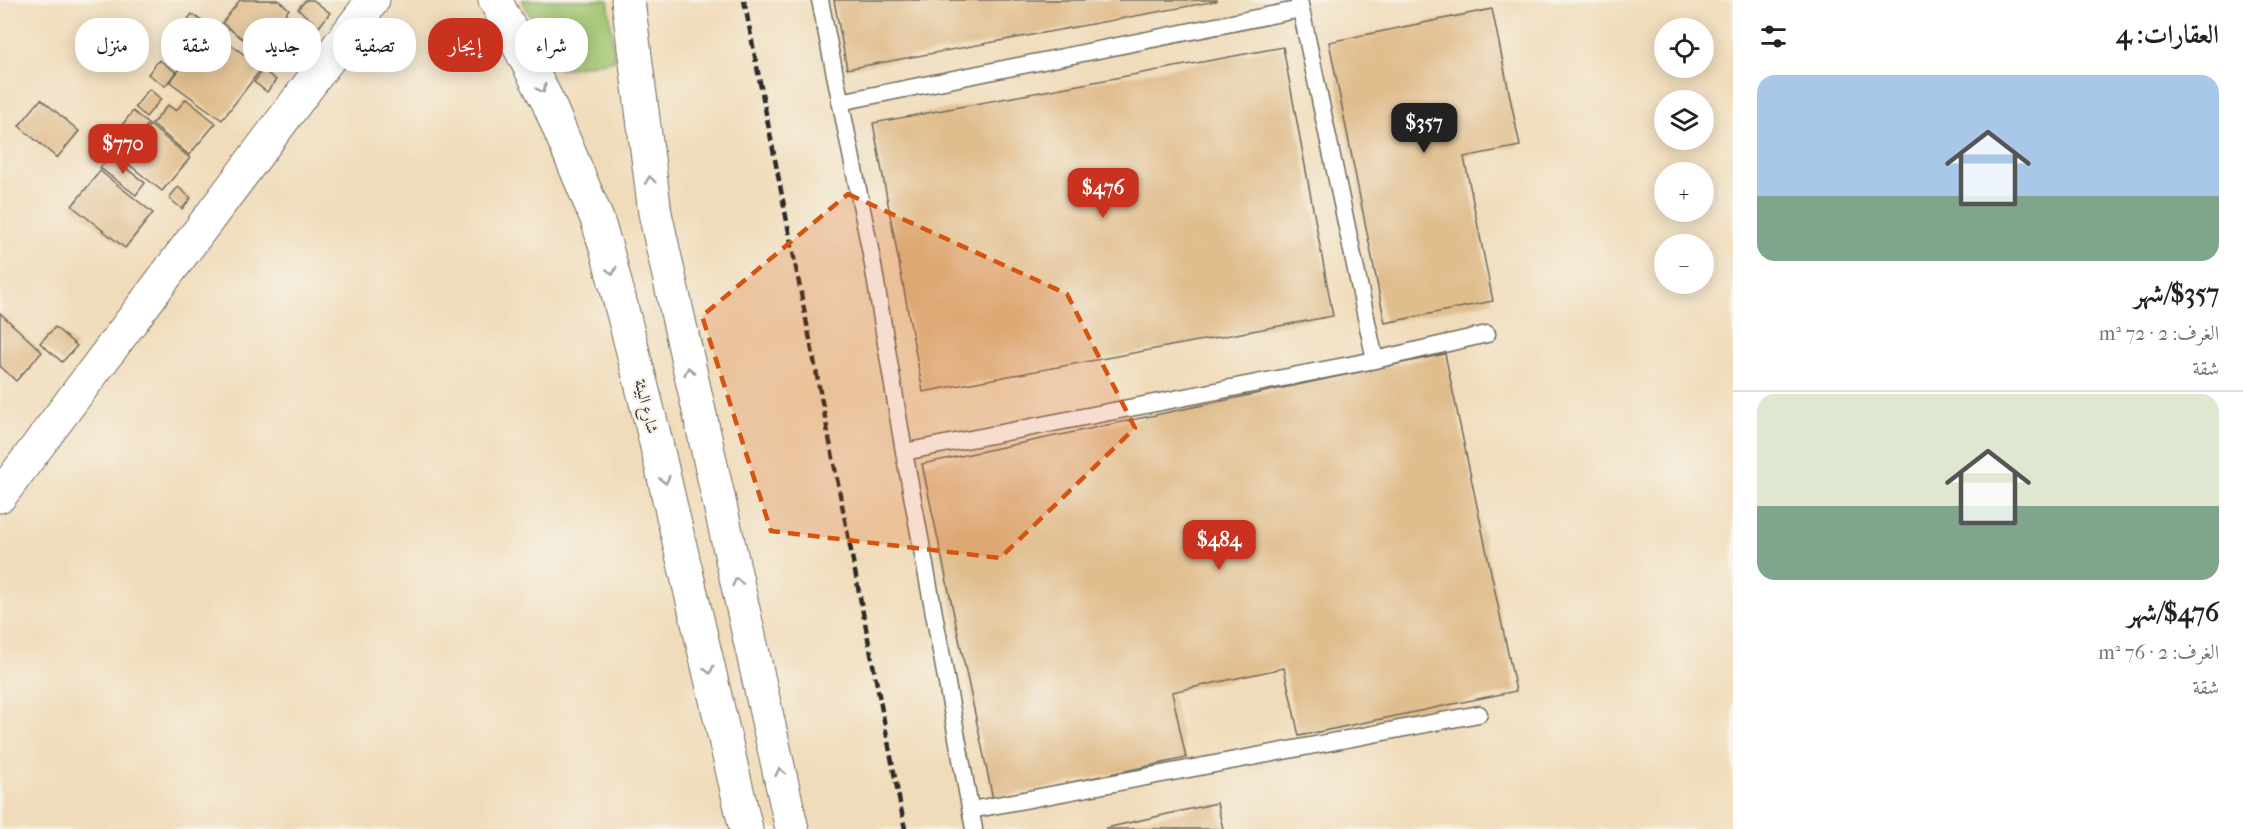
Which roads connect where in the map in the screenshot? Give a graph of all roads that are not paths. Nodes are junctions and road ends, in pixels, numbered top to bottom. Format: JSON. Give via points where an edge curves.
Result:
{"nodes":[{"id":1,"x":373,"y":0,"type":"edge"},
{"id":2,"x":495,"y":0,"type":"edge"},
{"id":3,"x":628,"y":0,"type":"edge"},
{"id":4,"x":820,"y":0,"type":"edge"},
{"id":5,"x":1300,"y":4,"type":"edge"},
{"id":6,"x":840,"y":102,"type":"junction"},
{"id":7,"x":1487,"y":334,"type":"dead end"},
{"id":8,"x":1375,"y":360,"type":"junction"},
{"id":9,"x":700,"y":419,"type":"junction"},
{"id":10,"x":653,"y":430,"type":"junction"},
{"id":11,"x":904,"y":452,"type":"junction"},
{"id":12,"x":0,"y":496,"type":"edge"},
{"id":13,"x":1479,"y":714,"type":"dead end"},
{"id":14,"x":772,"y":734,"type":"junction"},
{"id":15,"x":726,"y":744,"type":"junction"},
{"id":16,"x":971,"y":810,"type":"junction"},
{"id":17,"x":746,"y":829,"type":"edge"},
{"id":18,"x":792,"y":829,"type":"edge"},
{"id":19,"x":975,"y":829,"type":"edge"}],
"edges":[{"from":1,"to":12,"type":"main road"},
{"from":2,"to":10,"type":"main road","name":"شارع البيئة","one_way":true,"via":[[548,102],[597,219]]},
{"from":9,"to":3,"type":"main road","one_way":true,"via":[[655,213]]},
{"from":4,"to":6,"type":"lane"},
{"from":5,"to":6,"type":"lane"},
{"from":5,"to":8,"type":"lane"},
{"from":6,"to":11,"type":"lane","via":[[872,259]]},
{"from":7,"to":8,"type":"lane"},
{"from":8,"to":11,"type":"lane"},
{"from":9,"to":10,"type":"main road"},
{"from":14,"to":9,"type":"main road","one_way":true},
{"from":10,"to":15,"type":"main road","name":"شارع البيئة","one_way":true},
{"from":11,"to":16,"type":"lane"},
{"from":13,"to":16,"type":"lane"},
{"from":14,"to":15,"type":"main road"},
{"from":18,"to":14,"type":"main road","one_way":true},
{"from":15,"to":17,"type":"main road","name":"شارع البيئة"},
{"from":16,"to":19,"type":"lane"}]}
